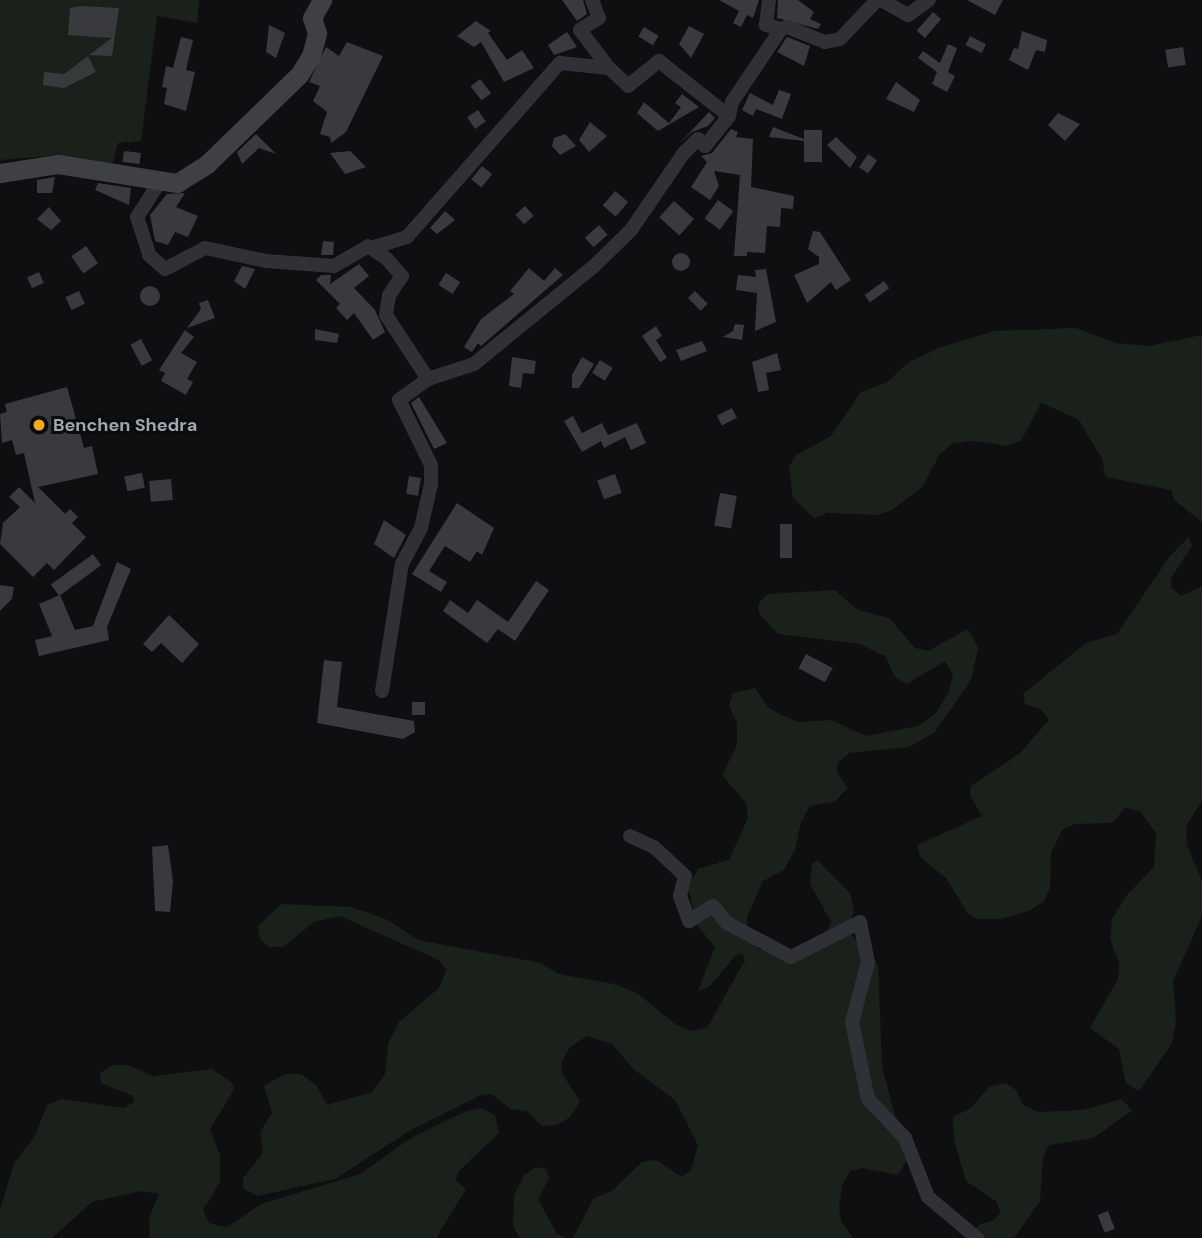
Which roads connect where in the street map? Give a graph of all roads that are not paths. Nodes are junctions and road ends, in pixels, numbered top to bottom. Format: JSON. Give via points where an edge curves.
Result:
{"nodes":[{"id":1,"x":322,"y":0,"type":"edge"},
{"id":2,"x":592,"y":0,"type":"edge"},
{"id":3,"x":769,"y":0,"type":"edge"},
{"id":4,"x":879,"y":0,"type":"edge"},
{"id":5,"x":929,"y":0,"type":"edge"},
{"id":6,"x":781,"y":29,"type":"junction"},
{"id":7,"x":609,"y":68,"type":"junction"},
{"id":8,"x":729,"y":116,"type":"junction"},
{"id":9,"x":0,"y":173,"type":"edge"},
{"id":10,"x":161,"y":180,"type":"junction"},
{"id":11,"x":371,"y":248,"type":"junction"},
{"id":12,"x":428,"y":379,"type":"junction"},
{"id":13,"x":382,"y":691,"type":"dead end"},
{"id":14,"x":630,"y":835,"type":"dead end"},
{"id":15,"x":977,"y":1238,"type":"edge"}],
"edges":[{"from":1,"to":10,"type":"main road","via":[[312,18],[317,33],[311,55],[299,75],[206,164],[177,183]]},
{"from":2,"to":7,"type":"street","via":[[599,18],[580,30]]},
{"from":3,"to":6,"type":"street","via":[[766,25]]},
{"from":4,"to":5,"type":"street","via":[[908,15]]},
{"from":4,"to":6,"type":"street","via":[[840,39],[825,42],[788,27]]},
{"from":6,"to":8,"type":"street","via":[[732,102]]},
{"from":7,"to":8,"type":"street","via":[[628,86],[659,61]]},
{"from":7,"to":11,"type":"street","via":[[560,63],[407,237]]},
{"from":8,"to":12,"type":"street","via":[[705,146],[698,139],[683,154],[631,230],[593,267],[474,364]]},
{"from":9,"to":10,"type":"main road","via":[[58,164]]},
{"from":10,"to":11,"type":"street","via":[[137,217],[149,255],[165,269],[205,248],[265,261],[334,266]]},
{"from":11,"to":12,"type":"street","via":[[401,276],[386,315]]},
{"from":12,"to":13,"type":"street","via":[[400,400],[430,465],[431,484],[421,528],[402,564]]},
{"from":14,"to":15,"type":"street","via":[[654,847],[685,876],[680,896],[689,920],[713,906],[727,923],[791,957],[860,922],[868,962],[852,1022],[868,1099],[905,1138],[928,1197]]}]}
